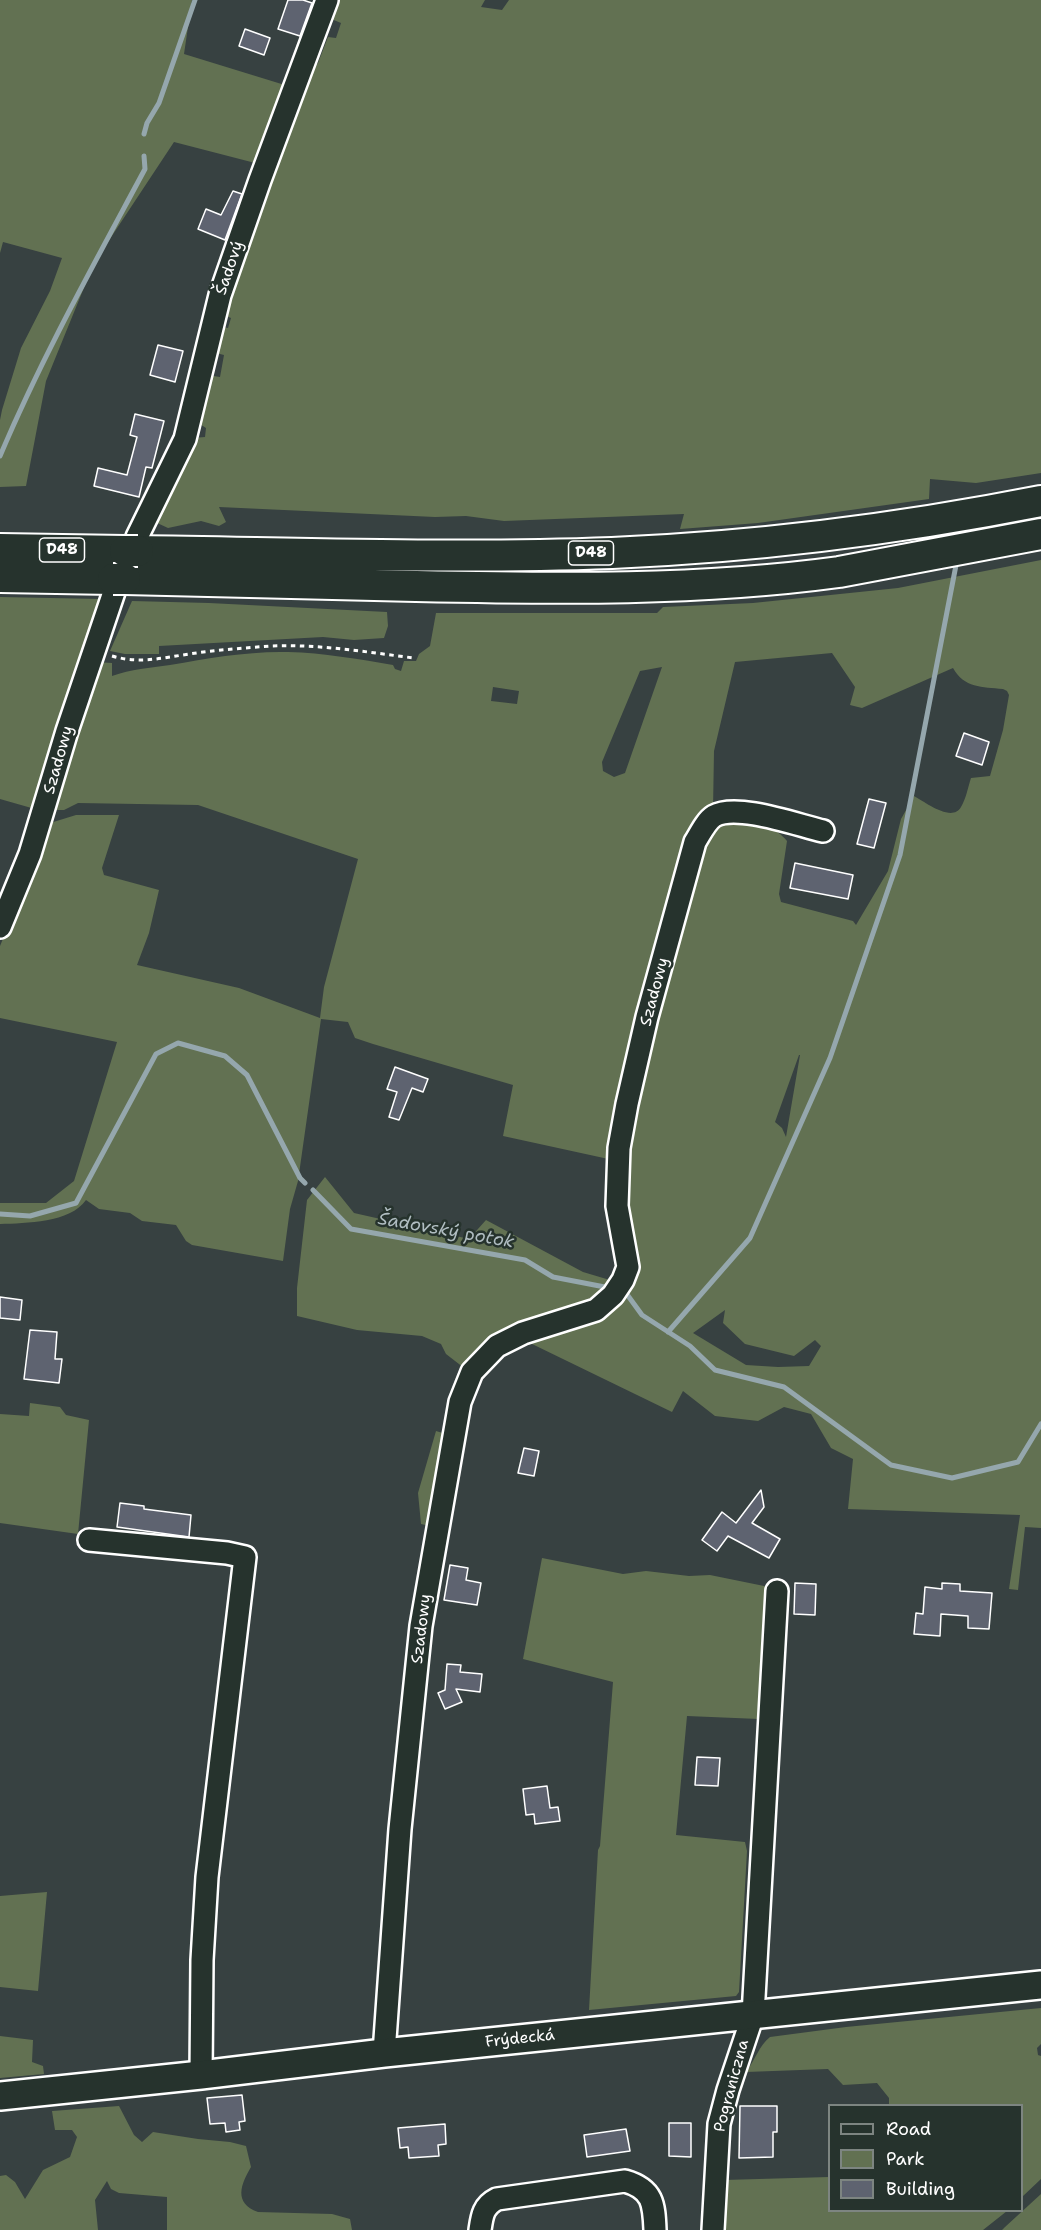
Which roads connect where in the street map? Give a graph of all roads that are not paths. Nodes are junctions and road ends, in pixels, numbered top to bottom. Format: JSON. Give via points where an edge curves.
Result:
{"nodes":[{"id":1,"x":327,"y":0,"type":"edge"},
{"id":2,"x":1041,"y":501,"type":"edge"},
{"id":3,"x":1041,"y":534,"type":"edge"},
{"id":4,"x":0,"y":549,"type":"edge"},
{"id":5,"x":125,"y":565,"type":"junction"},
{"id":6,"x":0,"y":577,"type":"edge"},
{"id":7,"x":823,"y":831,"type":"dead end"},
{"id":8,"x":0,"y":927,"type":"edge"},
{"id":9,"x":89,"y":1540,"type":"dead end"},
{"id":10,"x":777,"y":1592,"type":"dead end"},
{"id":11,"x":1041,"y":1985,"type":"edge"},
{"id":12,"x":753,"y":2015,"type":"junction"},
{"id":13,"x":384,"y":2053,"type":"junction"},
{"id":14,"x":201,"y":2076,"type":"junction"},
{"id":15,"x":0,"y":2096,"type":"edge"},
{"id":16,"x":480,"y":2230,"type":"edge"},
{"id":17,"x":655,"y":2230,"type":"edge"},
{"id":18,"x":713,"y":2230,"type":"edge"}],
"edges":[{"from":1,"to":5,"type":"street","name":"Šadový","via":[[220,295],[185,439]]},
{"from":2,"to":5,"type":"highway","number":"D48","via":[[897,527],[690,549]]},
{"from":3,"to":5,"type":"highway","number":"D48","via":[[839,572],[686,585],[513,588]]},
{"from":4,"to":5,"type":"highway","number":"D48"},
{"from":5,"to":6,"type":"highway","number":"D48"},
{"from":5,"to":8,"type":"street","name":"Szadowy","via":[[93,650],[30,854]]},
{"from":7,"to":13,"type":"street","name":"Szadowy","via":[[734,810],[712,817],[695,842],[647,1017],[619,1148],[617,1206],[628,1267],[617,1290],[596,1310],[523,1333],[497,1346],[472,1372],[460,1402],[421,1626],[400,1829]]},
{"from":9,"to":14,"type":"street","via":[[245,1557],[207,1877]]},
{"from":10,"to":12,"type":"street"},
{"from":11,"to":12,"type":"main road","name":"Frýdecká"},
{"from":12,"to":13,"type":"main road","name":"Frýdecká"},
{"from":12,"to":18,"type":"street","name":"Pograniczna","via":[[719,2124]]},
{"from":13,"to":14,"type":"main road","name":"Frýdecká"},
{"from":14,"to":15,"type":"main road","name":"Frýdecká"},
{"from":16,"to":17,"type":"street","via":[[482,2213],[488,2203],[497,2199],[625,2181],[638,2185],[652,2201]]}]}
